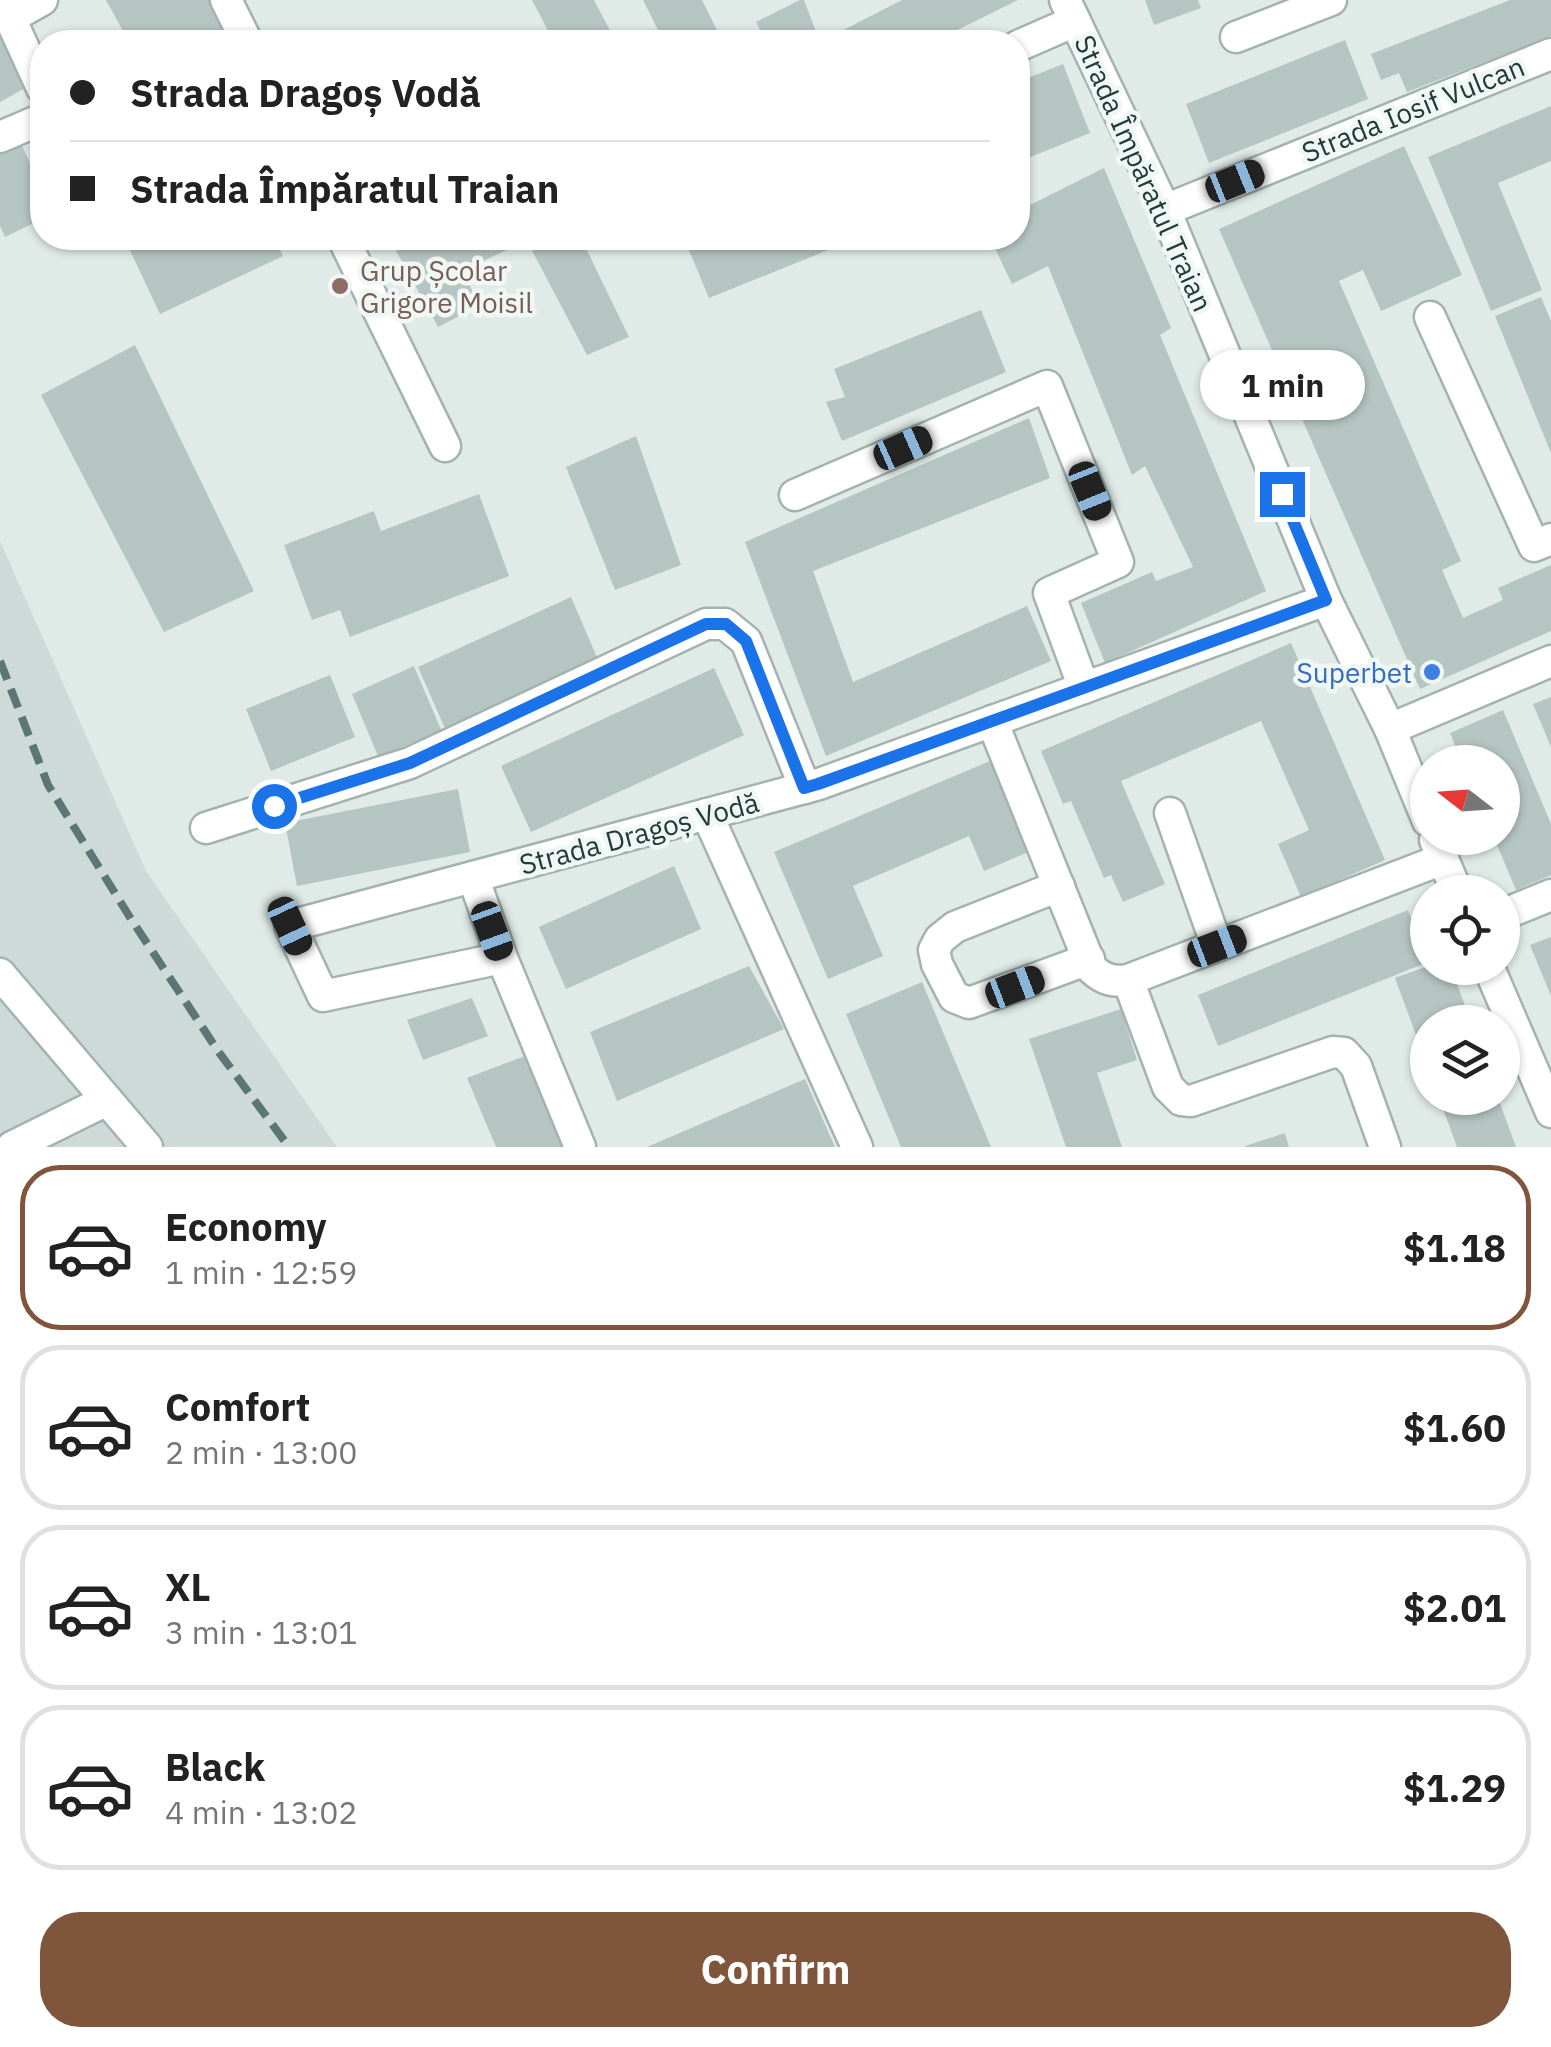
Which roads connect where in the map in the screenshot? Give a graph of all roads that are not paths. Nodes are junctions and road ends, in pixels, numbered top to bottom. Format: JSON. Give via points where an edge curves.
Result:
{"nodes":[{"id":1,"x":42,"y":0,"type":"edge"},
{"id":2,"x":226,"y":0,"type":"edge"},
{"id":3,"x":1330,"y":0,"type":"edge"},
{"id":4,"x":5,"y":10,"type":"edge"},
{"id":5,"x":1070,"y":10,"type":"edge"},
{"id":6,"x":241,"y":30,"type":"edge"},
{"id":7,"x":1236,"y":37,"type":"dead end"},
{"id":8,"x":1030,"y":38,"type":"edge"},
{"id":9,"x":1551,"y":54,"type":"edge"},
{"id":10,"x":30,"y":63,"type":"edge"},
{"id":11,"x":30,"y":124,"type":"edge"},
{"id":12,"x":0,"y":137,"type":"edge"},
{"id":13,"x":1164,"y":210,"type":"junction"},
{"id":14,"x":349,"y":250,"type":"edge"},
{"id":15,"x":1430,"y":317,"type":"dead end"},
{"id":16,"x":445,"y":446,"type":"dead end"},
{"id":17,"x":795,"y":495,"type":"dead end"},
{"id":18,"x":1551,"y":539,"type":"edge"},
{"id":19,"x":1326,"y":600,"type":"junction"},
{"id":20,"x":1551,"y":661,"type":"edge"},
{"id":21,"x":1084,"y":688,"type":"junction"},
{"id":22,"x":992,"y":721,"type":"junction"},
{"id":23,"x":1390,"y":728,"type":"junction"},
{"id":24,"x":1410,"y":777,"type":"edge"},
{"id":25,"x":804,"y":788,"type":"junction"},
{"id":26,"x":1170,"y":813,"type":"dead end"},
{"id":27,"x":708,"y":814,"type":"junction"},
{"id":28,"x":206,"y":828,"type":"dead end"},
{"id":29,"x":1423,"y":855,"type":"edge"},
{"id":30,"x":473,"y":877,"type":"junction"},
{"id":31,"x":1059,"y":886,"type":"junction"},
{"id":32,"x":1551,"y":896,"type":"edge"},
{"id":33,"x":1520,"y":908,"type":"edge"},
{"id":34,"x":1217,"y":946,"type":"junction"},
{"id":35,"x":502,"y":958,"type":"junction"},
{"id":36,"x":1088,"y":960,"type":"junction"},
{"id":37,"x":0,"y":974,"type":"edge"},
{"id":38,"x":1128,"y":980,"type":"junction"},
{"id":39,"x":1496,"y":985,"type":"edge"},
{"id":40,"x":106,"y":1100,"type":"junction"},
{"id":41,"x":1551,"y":1112,"type":"edge"},
{"id":42,"x":56,"y":1137,"type":"edge"},
{"id":43,"x":12,"y":1147,"type":"edge"},
{"id":44,"x":147,"y":1147,"type":"edge"},
{"id":45,"x":580,"y":1147,"type":"edge"},
{"id":46,"x":857,"y":1147,"type":"edge"},
{"id":47,"x":1385,"y":1147,"type":"edge"}],
"edges":[{"from":1,"to":4,"type":"street"},
{"from":2,"to":6,"type":"street"},
{"from":3,"to":7,"type":"street"},
{"from":4,"to":10,"type":"street"},
{"from":5,"to":8,"type":"street","name":"Strada Împăratul Traian"},
{"from":5,"to":13,"type":"street","name":"Strada Împăratul Traian"},
{"from":9,"to":13,"type":"street","name":"Strada Iosif Vulcan"},
{"from":11,"to":12,"type":"street"},
{"from":13,"to":19,"type":"street","name":"Strada Împăratul Traian"},
{"from":14,"to":16,"type":"street"},
{"from":15,"to":18,"type":"street","via":[[1534,546]]},
{"from":17,"to":21,"type":"street","via":[[1046,386],[1118,562],[1049,594]]},
{"from":19,"to":21,"type":"street","name":"Strada Dragoș Vodă"},
{"from":19,"to":23,"type":"street","name":"Strada Împăratul Traian"},
{"from":20,"to":23,"type":"street"},
{"from":21,"to":22,"type":"street","name":"Strada Dragoș Vodă"},
{"from":22,"to":25,"type":"street","name":"Strada Dragoș Vodă"},
{"from":22,"to":31,"type":"street"},
{"from":23,"to":24,"type":"street","name":"Strada Împăratul Traian"},
{"from":25,"to":27,"type":"street","name":"Strada Dragoș Vodă"},
{"from":25,"to":28,"type":"street","via":[[746,641],[726,624],[706,624],[410,763]]},
{"from":26,"to":34,"type":"street"},
{"from":27,"to":30,"type":"street","name":"Strada Dragoș Vodă"},
{"from":27,"to":46,"type":"street"},
{"from":29,"to":34,"type":"street"},
{"from":30,"to":35,"type":"street"},
{"from":30,"to":35,"type":"street","name":"Strada Dragoș Vodă","via":[[290,926],[322,996]]},
{"from":31,"to":36,"type":"street"},
{"from":31,"to":36,"type":"street","via":[[955,927],[934,950],[936,964],[954,997],[969,1003]]},
{"from":32,"to":33,"type":"street"},
{"from":34,"to":38,"type":"street"},
{"from":35,"to":45,"type":"street"},
{"from":36,"to":38,"type":"street","via":[[1101,978]]},
{"from":37,"to":40,"type":"street"},
{"from":38,"to":47,"type":"street","via":[[1168,1087],[1180,1100],[1344,1053],[1356,1066]]},
{"from":39,"to":41,"type":"street"},
{"from":40,"to":42,"type":"street"},
{"from":40,"to":44,"type":"street"},
{"from":42,"to":43,"type":"street"}]}
